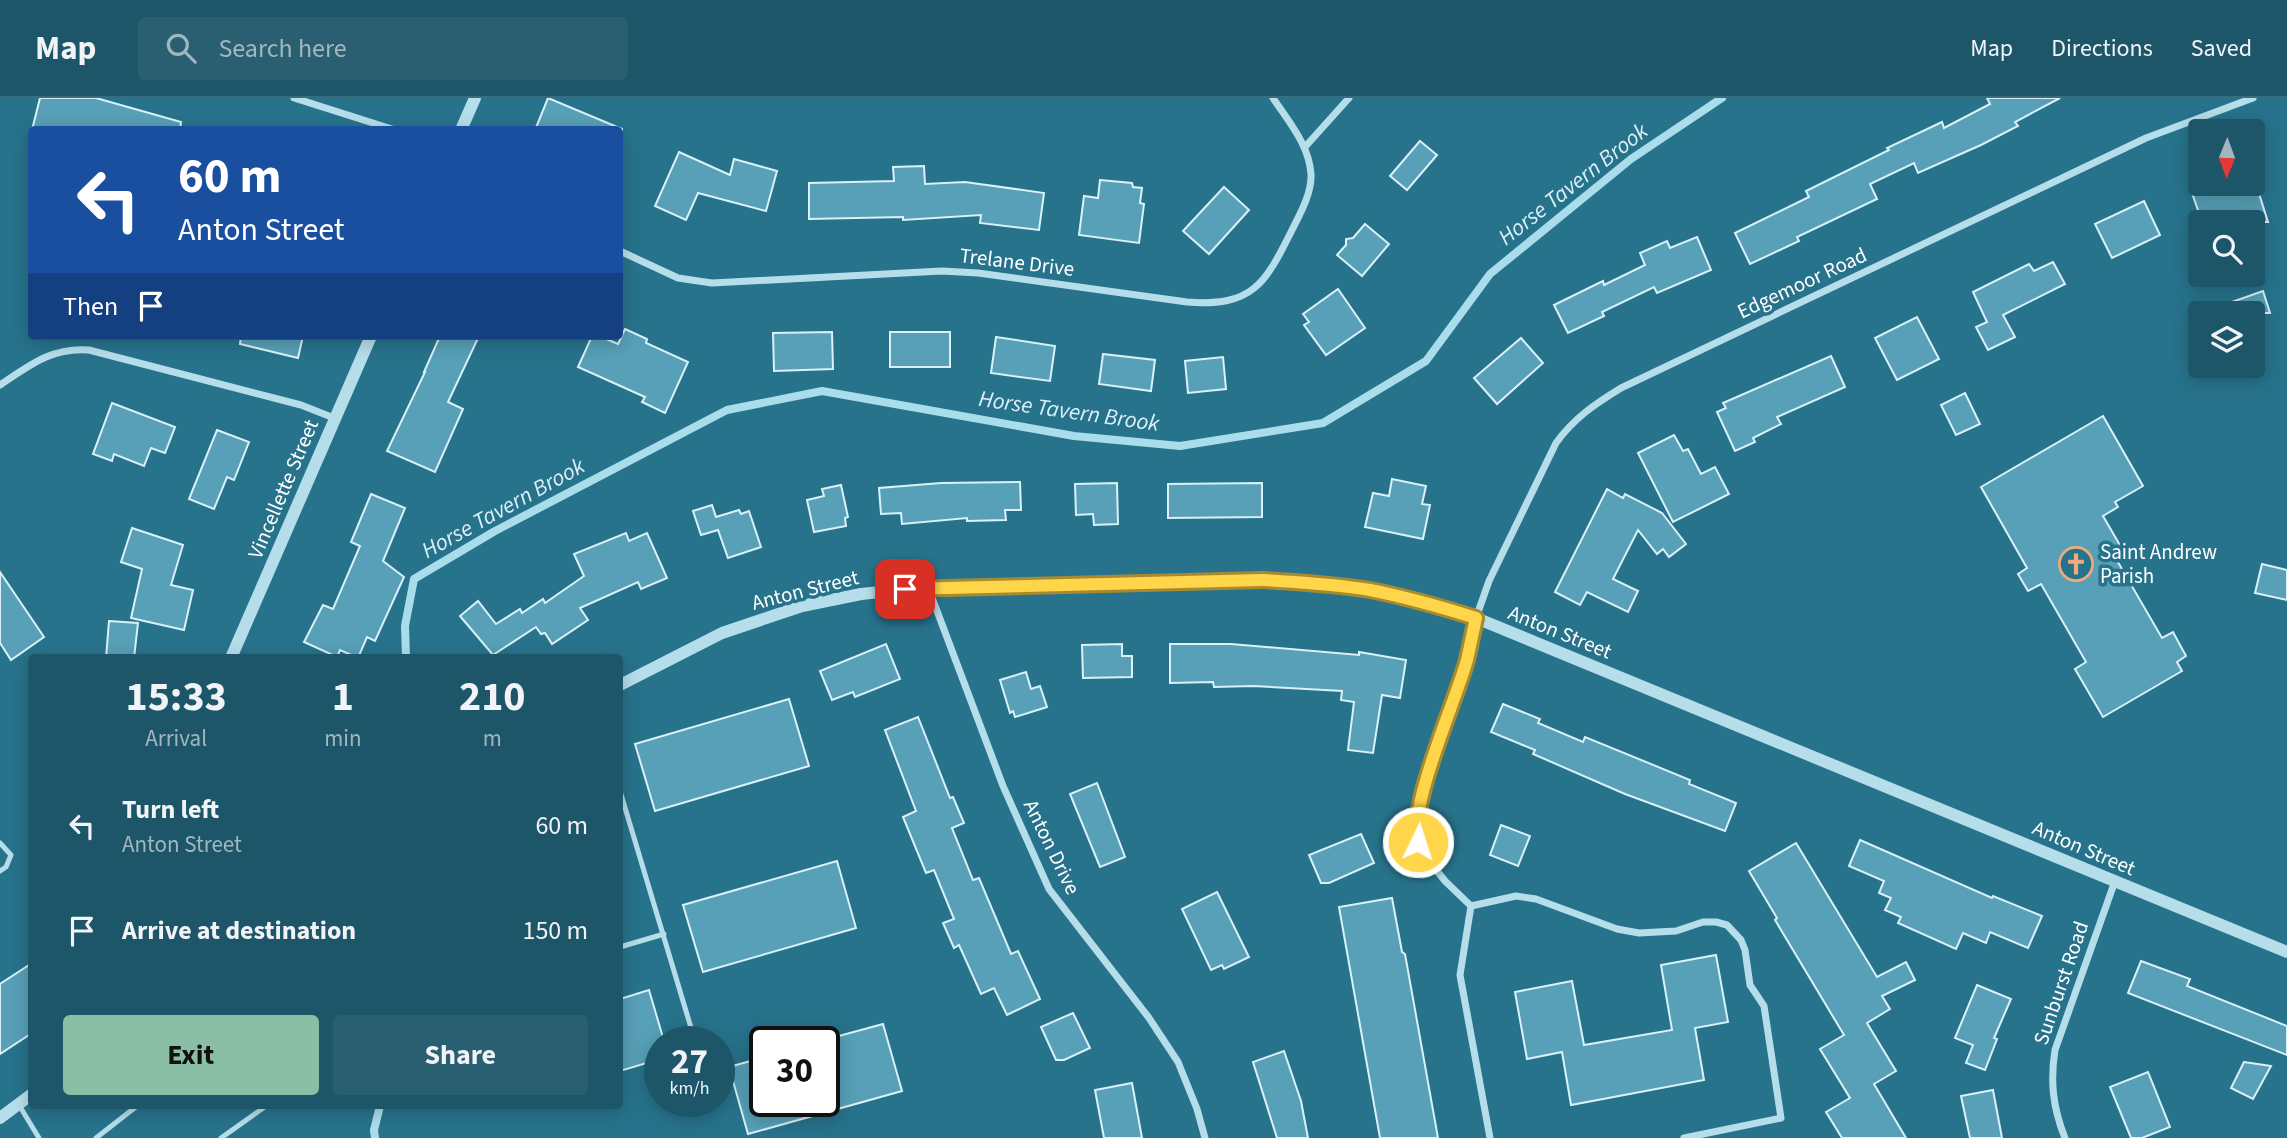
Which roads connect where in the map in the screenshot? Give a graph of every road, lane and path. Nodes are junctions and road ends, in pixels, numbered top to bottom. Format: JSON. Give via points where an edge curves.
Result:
{"nodes":[{"id":1,"x":294,"y":98,"type":"edge"},
{"id":2,"x":475,"y":98,"type":"edge"},
{"id":3,"x":1273,"y":98,"type":"edge"},
{"id":4,"x":1349,"y":98,"type":"edge"},
{"id":5,"x":2253,"y":98,"type":"edge"},
{"id":6,"x":382,"y":126,"type":"edge"},
{"id":7,"x":463,"y":126,"type":"edge"},
{"id":8,"x":1305,"y":147,"type":"junction"},
{"id":9,"x":623,"y":252,"type":"edge"},
{"id":10,"x":369,"y":340,"type":"edge"},
{"id":11,"x":0,"y":385,"type":"edge"},
{"id":12,"x":334,"y":418,"type":"junction"},
{"id":13,"x":928,"y":587,"type":"junction"},
{"id":14,"x":1476,"y":618,"type":"junction"},
{"id":15,"x":233,"y":654,"type":"edge"},
{"id":16,"x":623,"y":683,"type":"edge"},
{"id":17,"x":623,"y":801,"type":"edge"},
{"id":18,"x":0,"y":843,"type":"edge"},
{"id":19,"x":0,"y":871,"type":"edge"},
{"id":20,"x":2115,"y":881,"type":"junction"},
{"id":21,"x":1471,"y":906,"type":"junction"},
{"id":22,"x":664,"y":934,"type":"junction"},
{"id":23,"x":623,"y":946,"type":"edge"},
{"id":24,"x":2287,"y":952,"type":"edge"},
{"id":25,"x":691,"y":1026,"type":"edge"},
{"id":26,"x":28,"y":1097,"type":"edge"},
{"id":27,"x":19,"y":1104,"type":"junction"},
{"id":28,"x":133,"y":1109,"type":"edge"},
{"id":29,"x":262,"y":1109,"type":"edge"},
{"id":30,"x":0,"y":1118,"type":"edge"},
{"id":31,"x":39,"y":1138,"type":"edge"},
{"id":32,"x":96,"y":1138,"type":"edge"},
{"id":33,"x":221,"y":1138,"type":"edge"},
{"id":34,"x":1205,"y":1138,"type":"edge"},
{"id":35,"x":1490,"y":1138,"type":"edge"},
{"id":36,"x":1684,"y":1138,"type":"edge"},
{"id":37,"x":2065,"y":1138,"type":"edge"}],
"edges":[{"from":1,"to":6,"type":"street"},
{"from":2,"to":7,"type":"street"},
{"from":3,"to":8,"type":"street"},
{"from":4,"to":8,"type":"street"},
{"from":5,"to":14,"type":"street","name":"Edgemoor Road","via":[[2146,138],[1621,388],[1583,412],[1556,443],[1489,581]]},
{"from":8,"to":9,"type":"street","name":"Trelane Drive","via":[[1311,176],[1304,208],[1272,269],[1258,287],[1214,304],[942,271],[712,284],[678,278]]},
{"from":10,"to":12,"type":"street","name":"Vincellette Street"},
{"from":11,"to":12,"type":"street","via":[[51,354],[70,349],[301,405]]},
{"from":12,"to":15,"type":"street","name":"Vincellette Street"},
{"from":13,"to":14,"type":"street","name":"Anton Street","via":[[1262,580],[1317,583],[1419,601]]},
{"from":13,"to":16,"type":"street","name":"Anton Street","via":[[802,606],[722,633]]},
{"from":13,"to":34,"type":"street","name":"Anton Drive","via":[[1043,877],[1178,1062]]},
{"from":14,"to":20,"type":"street","name":"Anton Street"},
{"from":14,"to":21,"type":"street","name":"Edgemoor Road","via":[[1422,797],[1416,833],[1422,852]]},
{"from":17,"to":22,"type":"lane"},
{"from":18,"to":19,"type":"lane","via":[[11,855]]},
{"from":20,"to":24,"type":"street","name":"Anton Street"},
{"from":20,"to":37,"type":"street","name":"Sunburst Road","via":[[2055,1050],[2053,1101]]},
{"from":21,"to":35,"type":"street","via":[[1460,975]]},
{"from":21,"to":36,"type":"street","via":[[1516,896],[1639,933],[1716,922],[1735,933],[1745,950],[1750,985],[1764,1006],[1781,1118]]},
{"from":22,"to":23,"type":"lane"},
{"from":22,"to":25,"type":"lane"},
{"from":26,"to":27,"type":"street"},
{"from":27,"to":30,"type":"street"},
{"from":27,"to":31,"type":"lane"},
{"from":28,"to":32,"type":"lane"},
{"from":29,"to":33,"type":"lane"}]}
